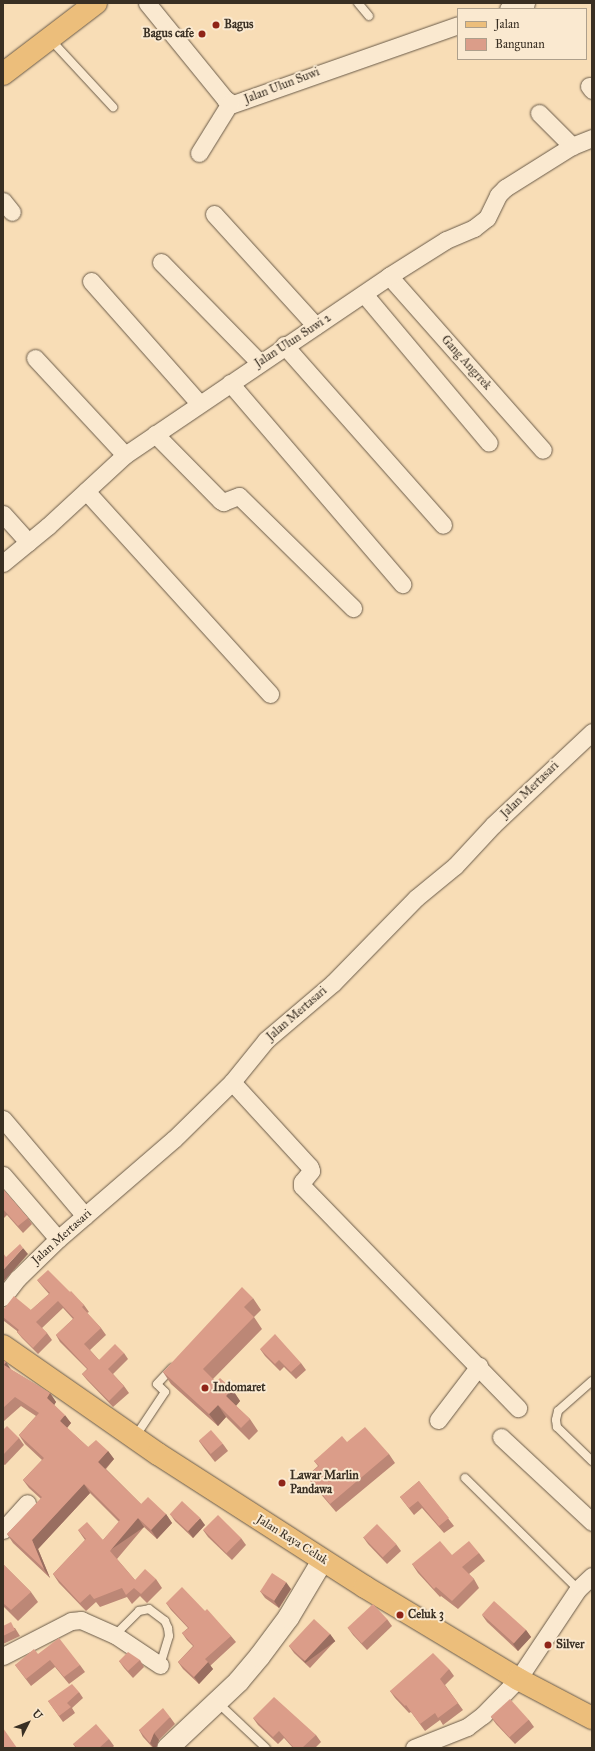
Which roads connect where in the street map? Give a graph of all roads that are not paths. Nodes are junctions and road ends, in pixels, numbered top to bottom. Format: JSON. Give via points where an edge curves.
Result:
{"nodes":[{"id":1,"x":147,"y":3,"type":"edge"},
{"id":2,"x":358,"y":3,"type":"edge"},
{"id":3,"x":526,"y":3,"type":"edge"},
{"id":4,"x":85,"y":6,"type":"edge"},
{"id":5,"x":511,"y":8,"type":"edge"},
{"id":6,"x":369,"y":16,"type":"dead end"},
{"id":7,"x":457,"y":25,"type":"edge"},
{"id":8,"x":49,"y":38,"type":"junction"},
{"id":9,"x":3,"y":74,"type":"edge"},
{"id":10,"x":230,"y":103,"type":"junction"},
{"id":11,"x":113,"y":107,"type":"dead end"},
{"id":12,"x":540,"y":113,"type":"dead end"},
{"id":13,"x":592,"y":138,"type":"edge"},
{"id":14,"x":572,"y":146,"type":"junction"},
{"id":15,"x":199,"y":153,"type":"dead end"},
{"id":16,"x":214,"y":214,"type":"dead end"},
{"id":17,"x":161,"y":262,"type":"dead end"},
{"id":18,"x":389,"y":276,"type":"junction"},
{"id":19,"x":91,"y":281,"type":"dead end"},
{"id":20,"x":364,"y":294,"type":"junction"},
{"id":21,"x":316,"y":326,"type":"junction"},
{"id":22,"x":284,"y":345,"type":"junction"},
{"id":23,"x":35,"y":358,"type":"dead end"},
{"id":24,"x":259,"y":362,"type":"junction"},
{"id":25,"x":230,"y":384,"type":"junction"},
{"id":26,"x":199,"y":403,"type":"junction"},
{"id":27,"x":155,"y":434,"type":"junction"},
{"id":28,"x":489,"y":443,"type":"dead end"},
{"id":29,"x":543,"y":450,"type":"dead end"},
{"id":30,"x":125,"y":455,"type":"junction"},
{"id":31,"x":86,"y":491,"type":"junction"},
{"id":32,"x":3,"y":514,"type":"edge"},
{"id":33,"x":443,"y":525,"type":"dead end"},
{"id":34,"x":28,"y":542,"type":"junction"},
{"id":35,"x":3,"y":562,"type":"edge"},
{"id":36,"x":402,"y":584,"type":"dead end"},
{"id":37,"x":353,"y":608,"type":"dead end"},
{"id":38,"x":270,"y":694,"type":"dead end"},
{"id":39,"x":592,"y":732,"type":"edge"},
{"id":40,"x":232,"y":1082,"type":"junction"},
{"id":41,"x":3,"y":1119,"type":"edge"},
{"id":42,"x":3,"y":1175,"type":"edge"},
{"id":43,"x":85,"y":1216,"type":"junction"},
{"id":44,"x":58,"y":1239,"type":"junction"},
{"id":45,"x":3,"y":1297,"type":"edge"},
{"id":46,"x":3,"y":1346,"type":"edge"},
{"id":47,"x":178,"y":1361,"type":"edge"},
{"id":48,"x":479,"y":1366,"type":"junction"},
{"id":49,"x":592,"y":1381,"type":"edge"},
{"id":50,"x":518,"y":1408,"type":"dead end"},
{"id":51,"x":438,"y":1420,"type":"dead end"},
{"id":52,"x":501,"y":1437,"type":"dead end"},
{"id":53,"x":135,"y":1438,"type":"junction"},
{"id":54,"x":592,"y":1461,"type":"edge"},
{"id":55,"x":465,"y":1478,"type":"dead end"},
{"id":56,"x":27,"y":1503,"type":"dead end"},
{"id":57,"x":592,"y":1522,"type":"edge"},
{"id":58,"x":3,"y":1530,"type":"edge"},
{"id":59,"x":322,"y":1560,"type":"junction"},
{"id":60,"x":592,"y":1576,"type":"edge"},
{"id":61,"x":578,"y":1590,"type":"junction"},
{"id":62,"x":115,"y":1635,"type":"junction"},
{"id":63,"x":3,"y":1656,"type":"edge"},
{"id":64,"x":160,"y":1665,"type":"joint"},
{"id":65,"x":518,"y":1680,"type":"junction"},
{"id":66,"x":216,"y":1701,"type":"junction"},
{"id":67,"x":592,"y":1718,"type":"edge"},
{"id":68,"x":167,"y":1748,"type":"edge"},
{"id":69,"x":266,"y":1748,"type":"edge"},
{"id":70,"x":414,"y":1748,"type":"edge"}],
"edges":[{"from":1,"to":10,"type":"street","name":"Jalan Ulun Suwi"},
{"from":2,"to":6,"type":"lane"},
{"from":3,"to":5,"type":"street"},
{"from":4,"to":8,"type":"main road"},
{"from":7,"to":10,"type":"street","name":"Jalan Ulun Suwi","via":[[332,67],[236,104]]},
{"from":8,"to":9,"type":"main road"},
{"from":8,"to":11,"type":"lane"},
{"from":10,"to":15,"type":"street"},
{"from":12,"to":14,"type":"street"},
{"from":13,"to":14,"type":"street","name":"Jalan Ulun Suwi 2"},
{"from":14,"to":18,"type":"street","name":"Jalan Ulun Suwi 2","via":[[505,188],[498,195],[487,218],[474,228],[446,240]]},
{"from":16,"to":21,"type":"street"},
{"from":17,"to":24,"type":"street"},
{"from":18,"to":20,"type":"street","name":"Jalan Ulun Suwi 2"},
{"from":18,"to":29,"type":"street","name":"Gang Angrrek"},
{"from":19,"to":26,"type":"street"},
{"from":20,"to":21,"type":"street","name":"Jalan Ulun Suwi 2"},
{"from":20,"to":28,"type":"street"},
{"from":21,"to":22,"type":"street","name":"Jalan Ulun Suwi 2"},
{"from":22,"to":24,"type":"street","name":"Jalan Ulun Suwi 2"},
{"from":22,"to":33,"type":"street"},
{"from":23,"to":30,"type":"street"},
{"from":24,"to":25,"type":"street","name":"Jalan Ulun Suwi 2"},
{"from":25,"to":26,"type":"street","name":"Jalan Ulun Suwi 2"},
{"from":25,"to":36,"type":"street"},
{"from":26,"to":27,"type":"street","name":"Jalan Ulun Suwi 2"},
{"from":27,"to":30,"type":"street","name":"Jalan Ulun Suwi 2"},
{"from":27,"to":37,"type":"street","via":[[220,500],[223,502],[239,496]]},
{"from":30,"to":31,"type":"street","name":"Jalan Ulun Suwi 2"},
{"from":31,"to":34,"type":"street","name":"Jalan Ulun Suwi 2"},
{"from":31,"to":38,"type":"street"},
{"from":32,"to":34,"type":"street"},
{"from":34,"to":35,"type":"street","name":"Jalan Ulun Suwi 2"},
{"from":39,"to":40,"type":"street","name":"Jalan Mertasari","via":[[493,825],[455,866],[416,898],[333,983],[266,1040]]},
{"from":40,"to":43,"type":"street","name":"Jalan Mertasari","via":[[174,1139]]},
{"from":40,"to":48,"type":"street","via":[[310,1167],[311,1171],[302,1182],[302,1186]]},
{"from":41,"to":43,"type":"street"},
{"from":42,"to":44,"type":"street"},
{"from":43,"to":44,"type":"street","name":"Jalan Mertasari"},
{"from":44,"to":45,"type":"street","name":"Jalan Mertasari","via":[[18,1278]]},
{"from":46,"to":53,"type":"main road","name":"Jalan Raya Celuk"},
{"from":47,"to":53,"type":"lane","via":[[157,1384],[165,1392]]},
{"from":48,"to":50,"type":"street"},
{"from":48,"to":51,"type":"street"},
{"from":49,"to":54,"type":"lane","via":[[558,1411],[556,1420],[557,1427]]},
{"from":52,"to":57,"type":"street"},
{"from":53,"to":59,"type":"main road","name":"Jalan Raya Celuk"},
{"from":55,"to":61,"type":"lane"},
{"from":56,"to":58,"type":"street"},
{"from":59,"to":65,"type":"main road","name":"Jalan Raya Celuk"},
{"from":59,"to":66,"type":"street","via":[[272,1639],[238,1681]]},
{"from":60,"to":61,"type":"street"},
{"from":61,"to":65,"type":"street"},
{"from":62,"to":63,"type":"street","via":[[87,1622],[71,1621]]},
{"from":62,"to":64,"type":"street"},
{"from":62,"to":64,"type":"lane","via":[[139,1611],[149,1610],[165,1621],[168,1628],[169,1636]]},
{"from":65,"to":67,"type":"main road","name":"Jalan Raya Celuk"},
{"from":65,"to":70,"type":"street","via":[[475,1722]]},
{"from":66,"to":68,"type":"street"},
{"from":66,"to":69,"type":"lane"}]}
